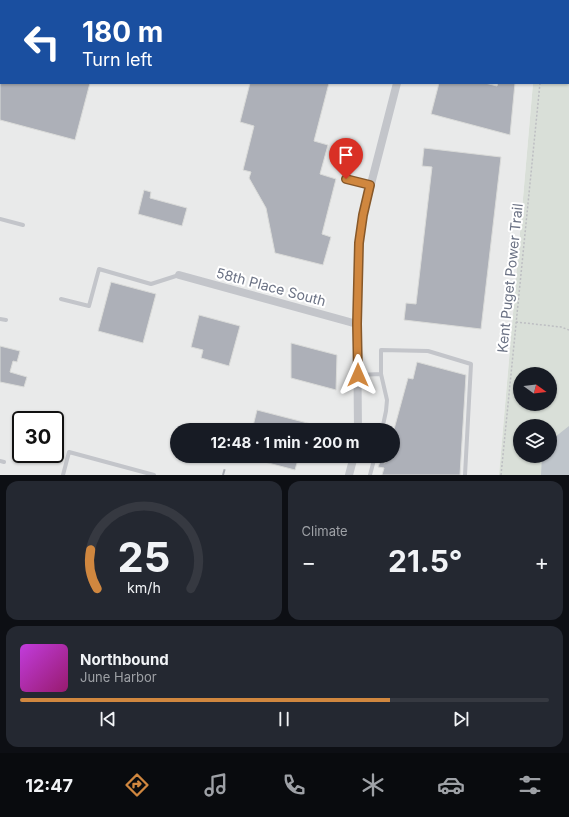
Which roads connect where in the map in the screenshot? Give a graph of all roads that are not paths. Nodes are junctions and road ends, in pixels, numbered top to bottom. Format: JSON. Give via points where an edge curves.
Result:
{"nodes":[{"id":1,"x":397,"y":84,"type":"edge"},
{"id":2,"x":346,"y":179,"type":"dead end"},
{"id":3,"x":370,"y":185,"type":"junction"},
{"id":4,"x":0,"y":219,"type":"edge"},
{"id":5,"x":23,"y":225,"type":"dead end"},
{"id":6,"x":179,"y":275,"type":"joint"},
{"id":7,"x":61,"y":299,"type":"dead end"},
{"id":8,"x":0,"y":319,"type":"edge"},
{"id":9,"x":6,"y":320,"type":"dead end"},
{"id":10,"x":357,"y":324,"type":"junction"},
{"id":11,"x":381,"y":374,"type":"junction"},
{"id":12,"x":358,"y":375,"type":"junction"},
{"id":13,"x":358,"y":423,"type":"edge"},
{"id":14,"x":384,"y":423,"type":"edge"},
{"id":15,"x":352,"y":463,"type":"edge"},
{"id":16,"x":373,"y":463,"type":"edge"},
{"id":17,"x":63,"y":475,"type":"edge"},
{"id":18,"x":154,"y":475,"type":"edge"},
{"id":19,"x":349,"y":475,"type":"edge"},
{"id":20,"x":370,"y":475,"type":"edge"},
{"id":21,"x":465,"y":475,"type":"edge"}],
"edges":[{"from":1,"to":3,"type":"street"},
{"from":2,"to":3,"type":"lane"},
{"from":3,"to":10,"type":"street","via":[[359,243]]},
{"from":4,"to":5,"type":"lane"},
{"from":6,"to":7,"type":"lane","via":[[151,284],[99,269],[89,306]]},
{"from":6,"to":10,"type":"street","name":"58th Place South"},
{"from":8,"to":9,"type":"lane"},
{"from":10,"to":12,"type":"street"},
{"from":11,"to":12,"type":"lane"},
{"from":11,"to":14,"type":"lane","via":[[387,400]]},
{"from":11,"to":21,"type":"lane","via":[[381,350],[428,351],[471,364]]},
{"from":12,"to":13,"type":"street"},
{"from":15,"to":19,"type":"street"},
{"from":16,"to":20,"type":"lane"},
{"from":17,"to":18,"type":"lane","via":[[69,452]]}]}
